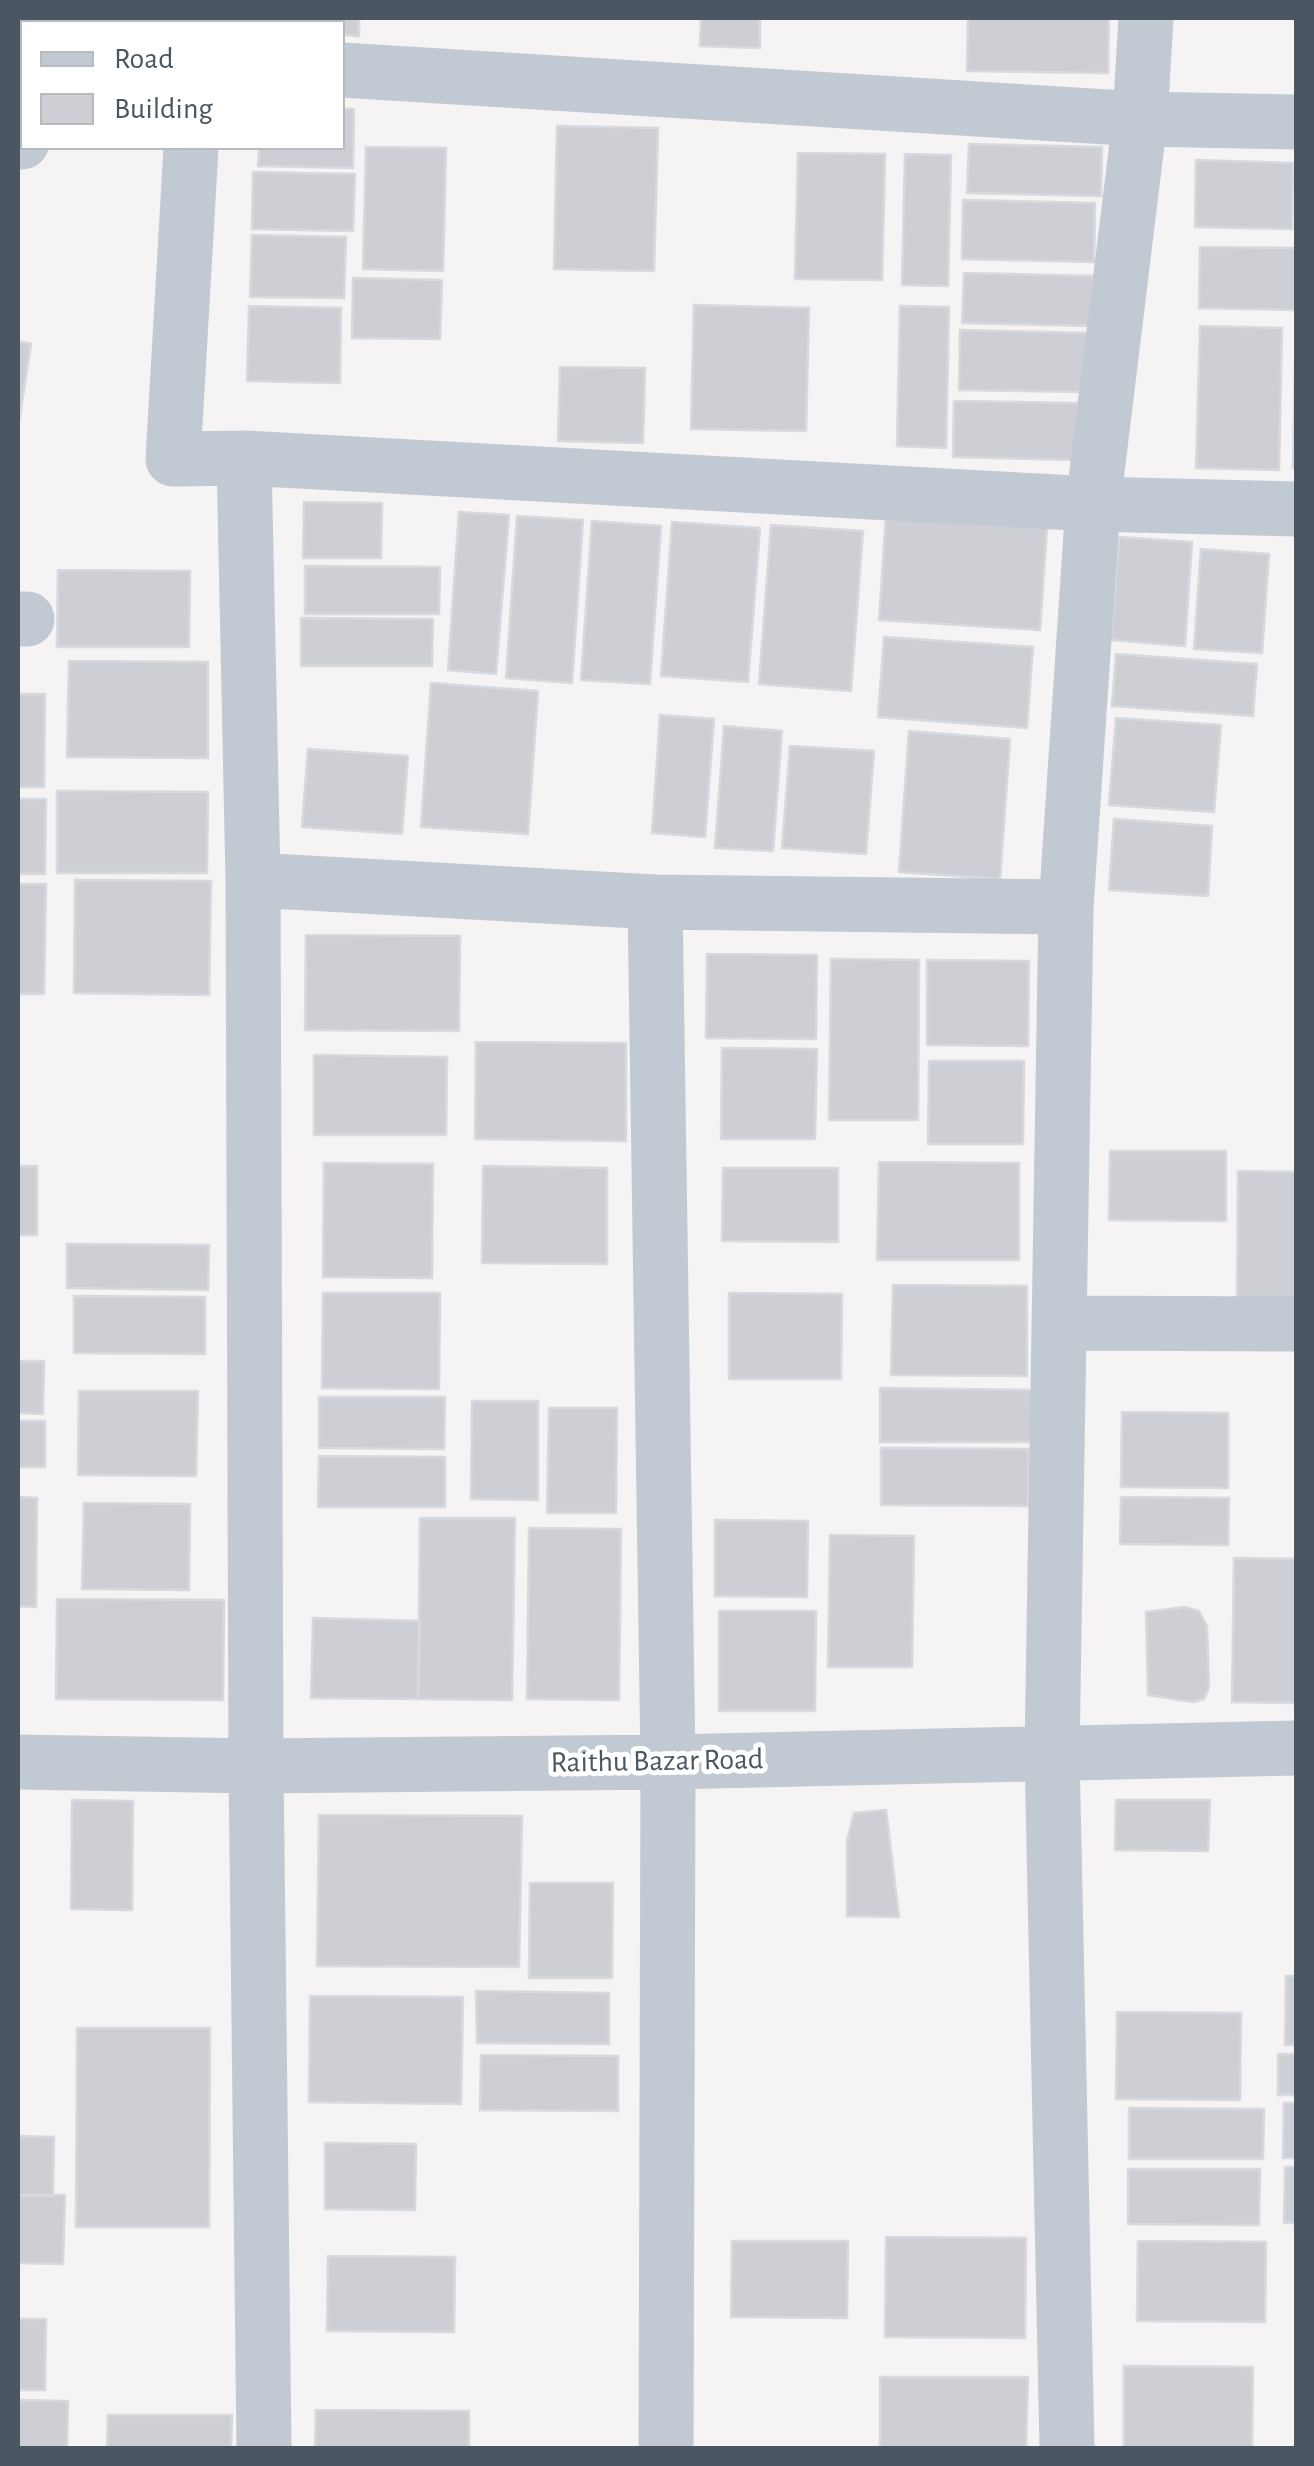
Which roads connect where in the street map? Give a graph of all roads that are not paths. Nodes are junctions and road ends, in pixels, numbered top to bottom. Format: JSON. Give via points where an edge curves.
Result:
{"nodes":[{"id":1,"x":1146,"y":18,"type":"edge"},
{"id":2,"x":345,"y":70,"type":"edge"},
{"id":3,"x":1140,"y":119,"type":"junction"},
{"id":4,"x":1296,"y":122,"type":"edge"},
{"id":5,"x":191,"y":150,"type":"edge"},
{"id":6,"x":244,"y":458,"type":"junction"},
{"id":7,"x":1093,"y":504,"type":"junction"},
{"id":8,"x":1296,"y":508,"type":"edge"},
{"id":9,"x":253,"y":880,"type":"junction"},
{"id":10,"x":655,"y":902,"type":"junction"},
{"id":11,"x":1066,"y":907,"type":"junction"},
{"id":12,"x":1059,"y":1322,"type":"junction"},
{"id":13,"x":1296,"y":1324,"type":"edge"},
{"id":14,"x":1296,"y":1748,"type":"edge"},
{"id":15,"x":1052,"y":1753,"type":"junction"},
{"id":16,"x":18,"y":1762,"type":"edge"},
{"id":17,"x":668,"y":1762,"type":"junction"},
{"id":18,"x":256,"y":1766,"type":"junction"},
{"id":19,"x":264,"y":2448,"type":"edge"},
{"id":20,"x":666,"y":2448,"type":"edge"},
{"id":21,"x":1068,"y":2448,"type":"edge"}],
"edges":[{"from":1,"to":3,"type":"street"},
{"from":2,"to":3,"type":"street"},
{"from":3,"to":4,"type":"street"},
{"from":3,"to":7,"type":"street"},
{"from":5,"to":6,"type":"street","via":[[173,459]]},
{"from":6,"to":7,"type":"street"},
{"from":6,"to":9,"type":"street"},
{"from":7,"to":8,"type":"street"},
{"from":7,"to":11,"type":"street"},
{"from":9,"to":10,"type":"street"},
{"from":9,"to":18,"type":"street"},
{"from":10,"to":11,"type":"street"},
{"from":10,"to":17,"type":"street"},
{"from":11,"to":12,"type":"street"},
{"from":12,"to":13,"type":"street"},
{"from":12,"to":15,"type":"street"},
{"from":14,"to":15,"type":"street","name":"Raithu Bazar Road"},
{"from":15,"to":17,"type":"street","name":"Raithu Bazar Road"},
{"from":15,"to":21,"type":"street"},
{"from":16,"to":18,"type":"street","name":"Raithu Bazar Road"},
{"from":17,"to":18,"type":"street","name":"Raithu Bazar Road"},
{"from":17,"to":20,"type":"street"},
{"from":18,"to":19,"type":"street"}]}
